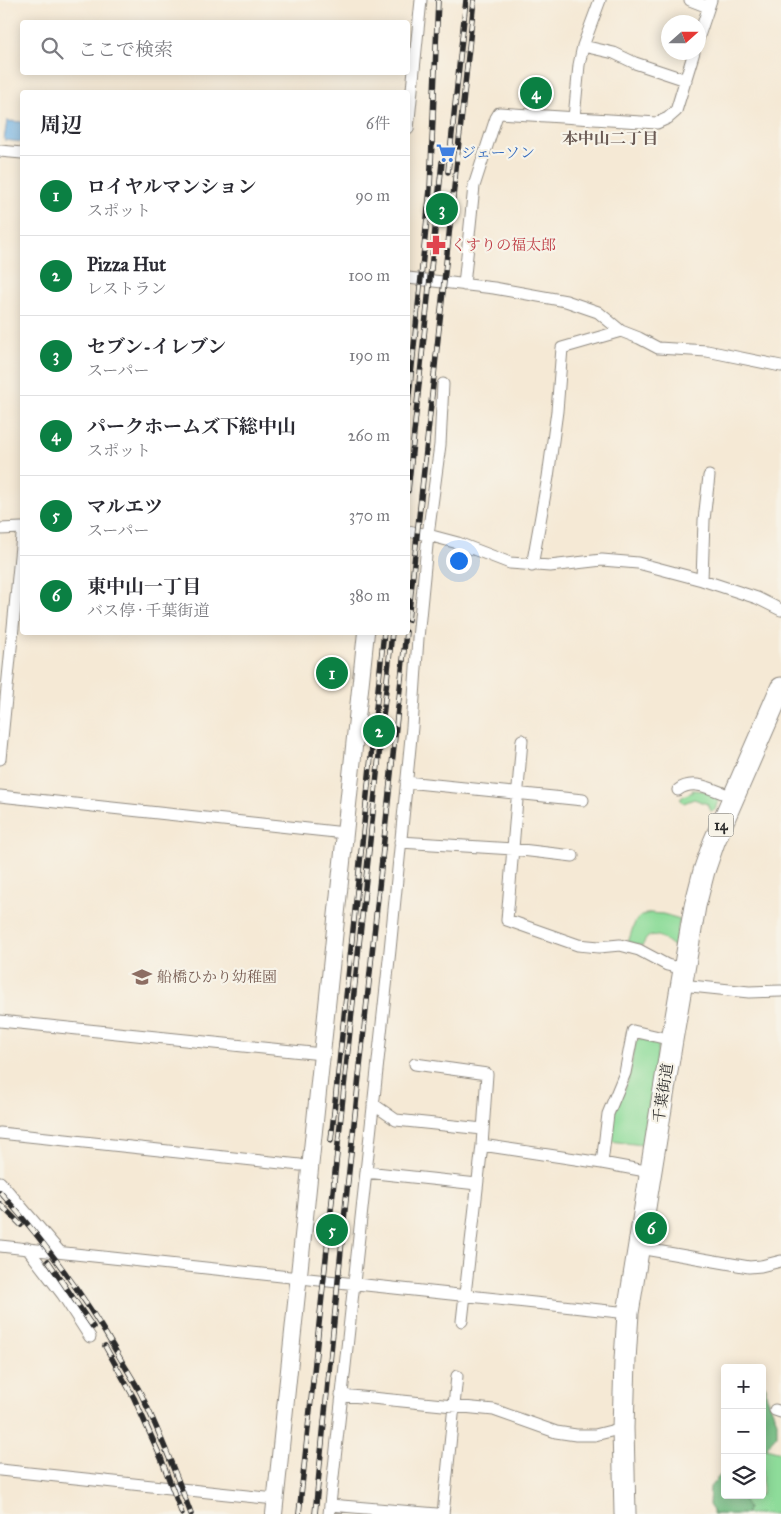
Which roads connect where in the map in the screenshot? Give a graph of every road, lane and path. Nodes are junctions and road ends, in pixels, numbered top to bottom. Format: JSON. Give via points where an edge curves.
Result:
{"nodes":[{"id":1,"x":421,"y":0,"type":"edge"},
{"id":2,"x":600,"y":0,"type":"edge"},
{"id":3,"x":690,"y":0,"type":"edge"},
{"id":4,"x":710,"y":4,"type":"edge"},
{"id":5,"x":583,"y":46,"type":"junction"},
{"id":6,"x":692,"y":60,"type":"edge"},
{"id":7,"x":686,"y":80,"type":"junction"},
{"id":8,"x":410,"y":109,"type":"edge"},
{"id":9,"x":574,"y":118,"type":"junction"},
{"id":10,"x":0,"y":151,"type":"edge"},
{"id":11,"x":20,"y":153,"type":"edge"},
{"id":12,"x":410,"y":278,"type":"edge"},
{"id":13,"x":464,"y":285,"type":"junction"},
{"id":14,"x":621,"y":331,"type":"junction"},
{"id":15,"x":781,"y":366,"type":"edge"},
{"id":16,"x":443,"y":384,"type":"dead end"},
{"id":17,"x":709,"y":476,"type":"dead end"},
{"id":18,"x":20,"y":528,"type":"edge"},
{"id":19,"x":0,"y":529,"type":"edge"},
{"id":20,"x":410,"y":531,"type":"edge"},
{"id":21,"x":428,"y":535,"type":"junction"},
{"id":22,"x":20,"y":556,"type":"edge"},
{"id":23,"x":532,"y":566,"type":"junction"},
{"id":24,"x":702,"y":580,"type":"junction"},
{"id":25,"x":781,"y":610,"type":"edge"},
{"id":26,"x":366,"y":635,"type":"edge"},
{"id":27,"x":781,"y":688,"type":"edge"},
{"id":28,"x":522,"y":740,"type":"dead end"},
{"id":29,"x":0,"y":760,"type":"edge"},
{"id":30,"x":406,"y":782,"type":"junction"},
{"id":31,"x":678,"y":790,"type":"dead end"},
{"id":32,"x":518,"y":793,"type":"junction"},
{"id":33,"x":725,"y":794,"type":"dead end"},
{"id":34,"x":0,"y":796,"type":"edge"},
{"id":35,"x":583,"y":800,"type":"dead end"},
{"id":36,"x":344,"y":833,"type":"junction"},
{"id":37,"x":400,"y":842,"type":"junction"},
{"id":38,"x":513,"y":849,"type":"junction"},
{"id":39,"x":573,"y":856,"type":"dead end"},
{"id":40,"x":682,"y":977,"type":"junction"},
{"id":41,"x":781,"y":991,"type":"edge"},
{"id":42,"x":0,"y":1021,"type":"edge"},
{"id":43,"x":672,"y":1040,"type":"junction"},
{"id":44,"x":322,"y":1054,"type":"junction"},
{"id":45,"x":415,"y":1064,"type":"dead end"},
{"id":46,"x":373,"y":1104,"type":"junction"},
{"id":47,"x":483,"y":1129,"type":"junction"},
{"id":48,"x":0,"y":1133,"type":"edge"},
{"id":49,"x":482,"y":1145,"type":"junction"},
{"id":50,"x":602,"y":1163,"type":"junction"},
{"id":51,"x":300,"y":1165,"type":"dead end"},
{"id":52,"x":366,"y":1172,"type":"junction"},
{"id":53,"x":651,"y":1172,"type":"junction"},
{"id":54,"x":0,"y":1182,"type":"edge"},
{"id":55,"x":478,"y":1184,"type":"junction"},
{"id":56,"x":0,"y":1246,"type":"edge"},
{"id":57,"x":27,"y":1248,"type":"junction"},
{"id":58,"x":638,"y":1248,"type":"junction"},
{"id":59,"x":60,"y":1251,"type":"junction"},
{"id":60,"x":781,"y":1261,"type":"edge"},
{"id":61,"x":299,"y":1278,"type":"junction"},
{"id":62,"x":354,"y":1284,"type":"junction"},
{"id":63,"x":465,"y":1296,"type":"junction"},
{"id":64,"x":628,"y":1313,"type":"junction"},
{"id":65,"x":462,"y":1321,"type":"dead end"},
{"id":66,"x":90,"y":1337,"type":"dead end"},
{"id":67,"x":457,"y":1376,"type":"dead end"},
{"id":68,"x":341,"y":1394,"type":"junction"},
{"id":69,"x":454,"y":1405,"type":"junction"},
{"id":70,"x":623,"y":1428,"type":"junction"},
{"id":71,"x":0,"y":1470,"type":"edge"},
{"id":72,"x":275,"y":1507,"type":"edge"},
{"id":73,"x":330,"y":1509,"type":"edge"},
{"id":74,"x":437,"y":1514,"type":"edge"},
{"id":75,"x":443,"y":1514,"type":"edge"},
{"id":76,"x":625,"y":1514,"type":"edge"}],
"edges":[{"from":1,"to":8,"type":"street"},
{"from":2,"to":5,"type":"street"},
{"from":3,"to":4,"type":"street"},
{"from":5,"to":7,"type":"street","via":[[614,53]]},
{"from":5,"to":9,"type":"street"},
{"from":6,"to":7,"type":"street"},
{"from":7,"to":9,"type":"street","via":[[676,111],[657,123]]},
{"from":9,"to":13,"type":"street","via":[[504,113],[496,118],[474,186]]},
{"from":10,"to":11,"type":"street"},
{"from":12,"to":13,"type":"street"},
{"from":13,"to":14,"type":"street","via":[[566,301],[598,312]]},
{"from":14,"to":15,"type":"street","via":[[658,348],[707,351]]},
{"from":14,"to":23,"type":"street","via":[[562,348],[548,477]]},
{"from":16,"to":21,"type":"street","via":[[440,445]]},
{"from":17,"to":24,"type":"street"},
{"from":18,"to":19,"type":"street"},
{"from":20,"to":21,"type":"street"},
{"from":21,"to":23,"type":"street","via":[[510,563]]},
{"from":21,"to":30,"type":"street"},
{"from":22,"to":29,"type":"street"},
{"from":23,"to":24,"type":"street","via":[[624,561]]},
{"from":24,"to":25,"type":"street","via":[[758,598]]},
{"from":26,"to":36,"type":"street"},
{"from":27,"to":40,"type":"highway","name":"千葉街道","number":"14","via":[[711,850],[695,906]]},
{"from":28,"to":32,"type":"street"},
{"from":30,"to":32,"type":"street"},
{"from":30,"to":37,"type":"street"},
{"from":31,"to":33,"type":"street","via":[[691,784]]},
{"from":32,"to":35,"type":"street"},
{"from":32,"to":38,"type":"street"},
{"from":34,"to":36,"type":"street"},
{"from":36,"to":44,"type":"street"},
{"from":37,"to":38,"type":"street"},
{"from":37,"to":46,"type":"street"},
{"from":38,"to":39,"type":"street"},
{"from":38,"to":40,"type":"street","via":[[506,920],[578,945],[620,945],[640,950]]},
{"from":40,"to":41,"type":"street","via":[[750,992]]},
{"from":40,"to":43,"type":"highway","name":"千葉街道","number":"14"},
{"from":42,"to":44,"type":"street"},
{"from":43,"to":50,"type":"street","via":[[633,1032],[625,1073],[608,1114]]},
{"from":43,"to":53,"type":"highway","name":"千葉街道","number":"14"},
{"from":44,"to":61,"type":"street"},
{"from":45,"to":47,"type":"street","via":[[487,1074]]},
{"from":46,"to":47,"type":"street","via":[[396,1120]]},
{"from":46,"to":52,"type":"street"},
{"from":47,"to":49,"type":"street"},
{"from":48,"to":51,"type":"street"},
{"from":49,"to":50,"type":"street"},
{"from":49,"to":55,"type":"street"},
{"from":50,"to":53,"type":"street"},
{"from":52,"to":55,"type":"street"},
{"from":52,"to":62,"type":"street"},
{"from":53,"to":58,"type":"highway","name":"千葉街道","number":"14"},
{"from":54,"to":59,"type":"street"},
{"from":55,"to":63,"type":"street"},
{"from":56,"to":57,"type":"street"},
{"from":57,"to":59,"type":"street"},
{"from":57,"to":66,"type":"street"},
{"from":58,"to":60,"type":"street","via":[[749,1267]]},
{"from":58,"to":64,"type":"highway","name":"千葉街道","number":"14"},
{"from":59,"to":61,"type":"street"},
{"from":61,"to":62,"type":"street"},
{"from":61,"to":72,"type":"street"},
{"from":62,"to":63,"type":"street"},
{"from":62,"to":68,"type":"street"},
{"from":63,"to":64,"type":"street"},
{"from":63,"to":65,"type":"street"},
{"from":64,"to":70,"type":"highway","name":"千葉街道","number":"14"},
{"from":67,"to":69,"type":"street"},
{"from":68,"to":69,"type":"street"},
{"from":68,"to":73,"type":"street"},
{"from":69,"to":70,"type":"street","via":[[494,1410],[576,1436]]},
{"from":69,"to":75,"type":"street"},
{"from":70,"to":76,"type":"highway","name":"千葉街道","number":"14"},
{"from":71,"to":72,"type":"street"},
{"from":73,"to":74,"type":"street"}]}
